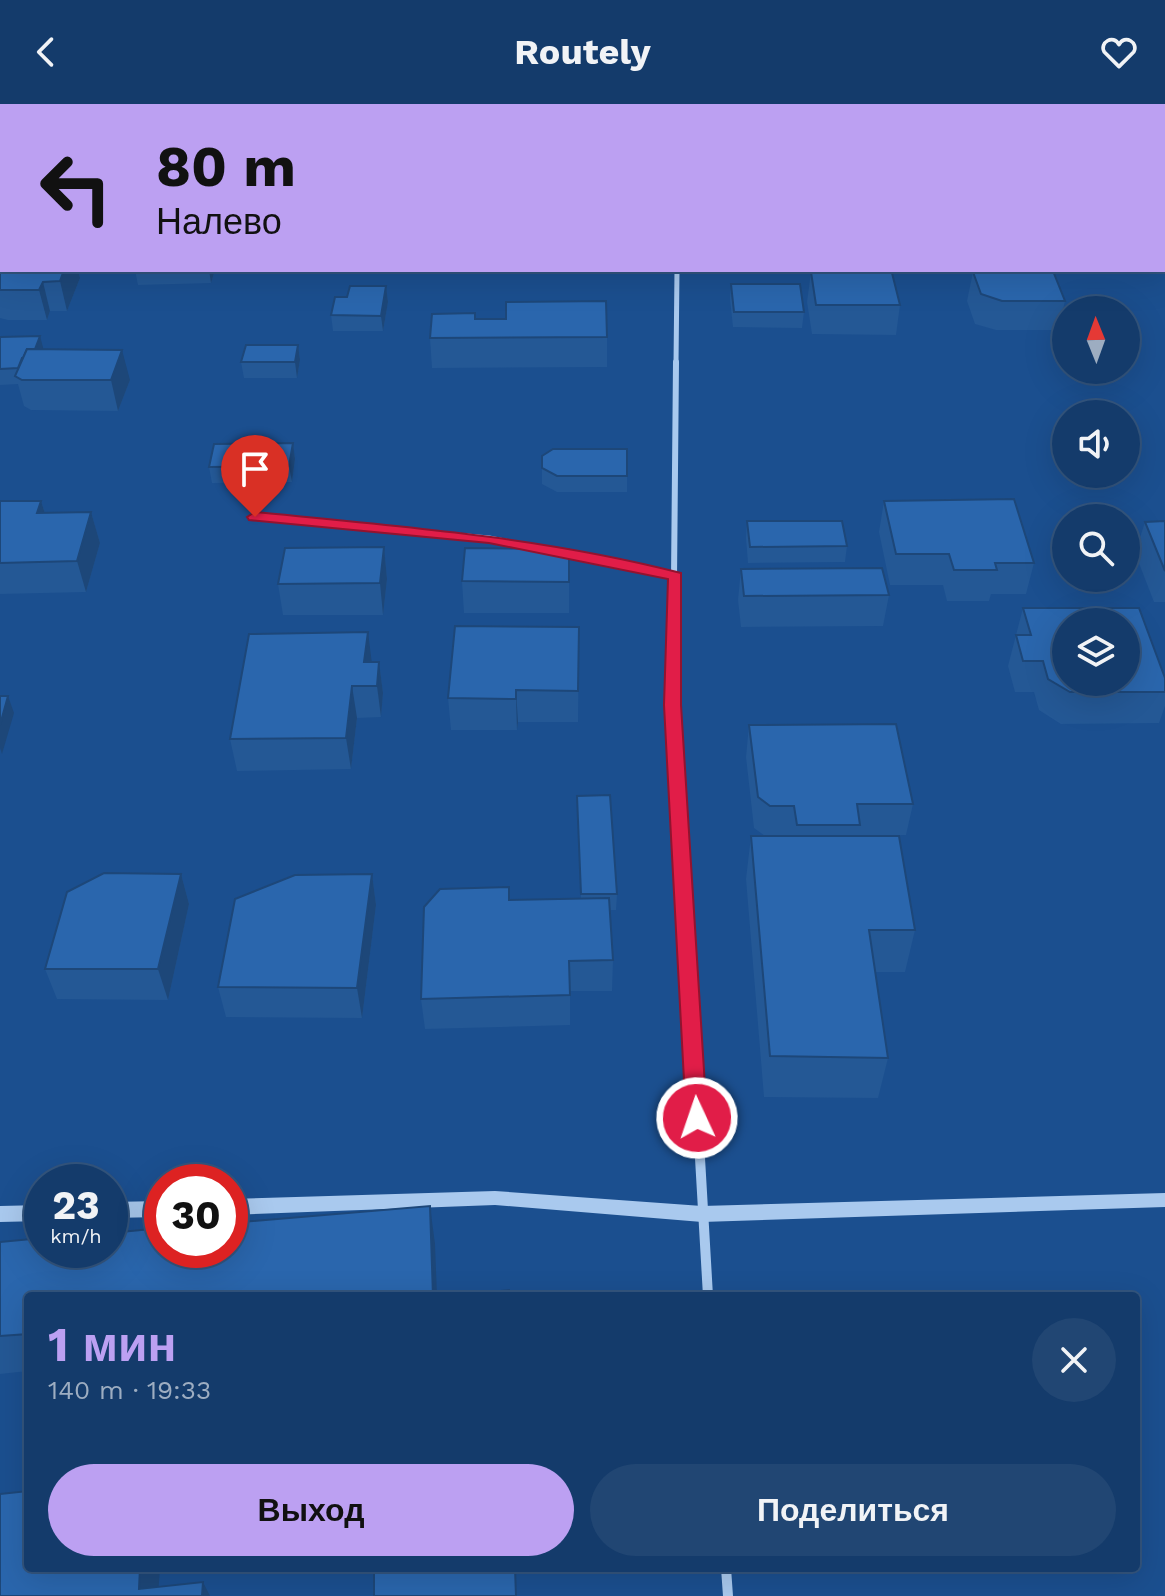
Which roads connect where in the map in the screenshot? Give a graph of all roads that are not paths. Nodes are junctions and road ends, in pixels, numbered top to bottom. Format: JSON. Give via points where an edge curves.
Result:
{"nodes":[{"id":1,"x":677,"y":272,"type":"edge"},
{"id":2,"x":255,"y":517,"type":"dead end"},
{"id":3,"x":676,"y":577,"type":"junction"},
{"id":4,"x":1165,"y":1200,"type":"edge"},
{"id":5,"x":248,"y":1206,"type":"edge"},
{"id":6,"x":24,"y":1213,"type":"edge"},
{"id":7,"x":0,"y":1214,"type":"edge"},
{"id":8,"x":702,"y":1214,"type":"junction"},
{"id":9,"x":708,"y":1292,"type":"edge"},
{"id":10,"x":726,"y":1572,"type":"edge"},
{"id":11,"x":728,"y":1596,"type":"edge"}],
"edges":[{"from":1,"to":3,"type":"street"},
{"from":2,"to":3,"type":"lane","via":[[489,538]]},
{"from":3,"to":8,"type":"street","via":[[673,705]]},
{"from":4,"to":8,"type":"street"},
{"from":5,"to":8,"type":"street","via":[[495,1198]]},
{"from":6,"to":7,"type":"street"},
{"from":8,"to":9,"type":"street"},
{"from":10,"to":11,"type":"street"}]}
